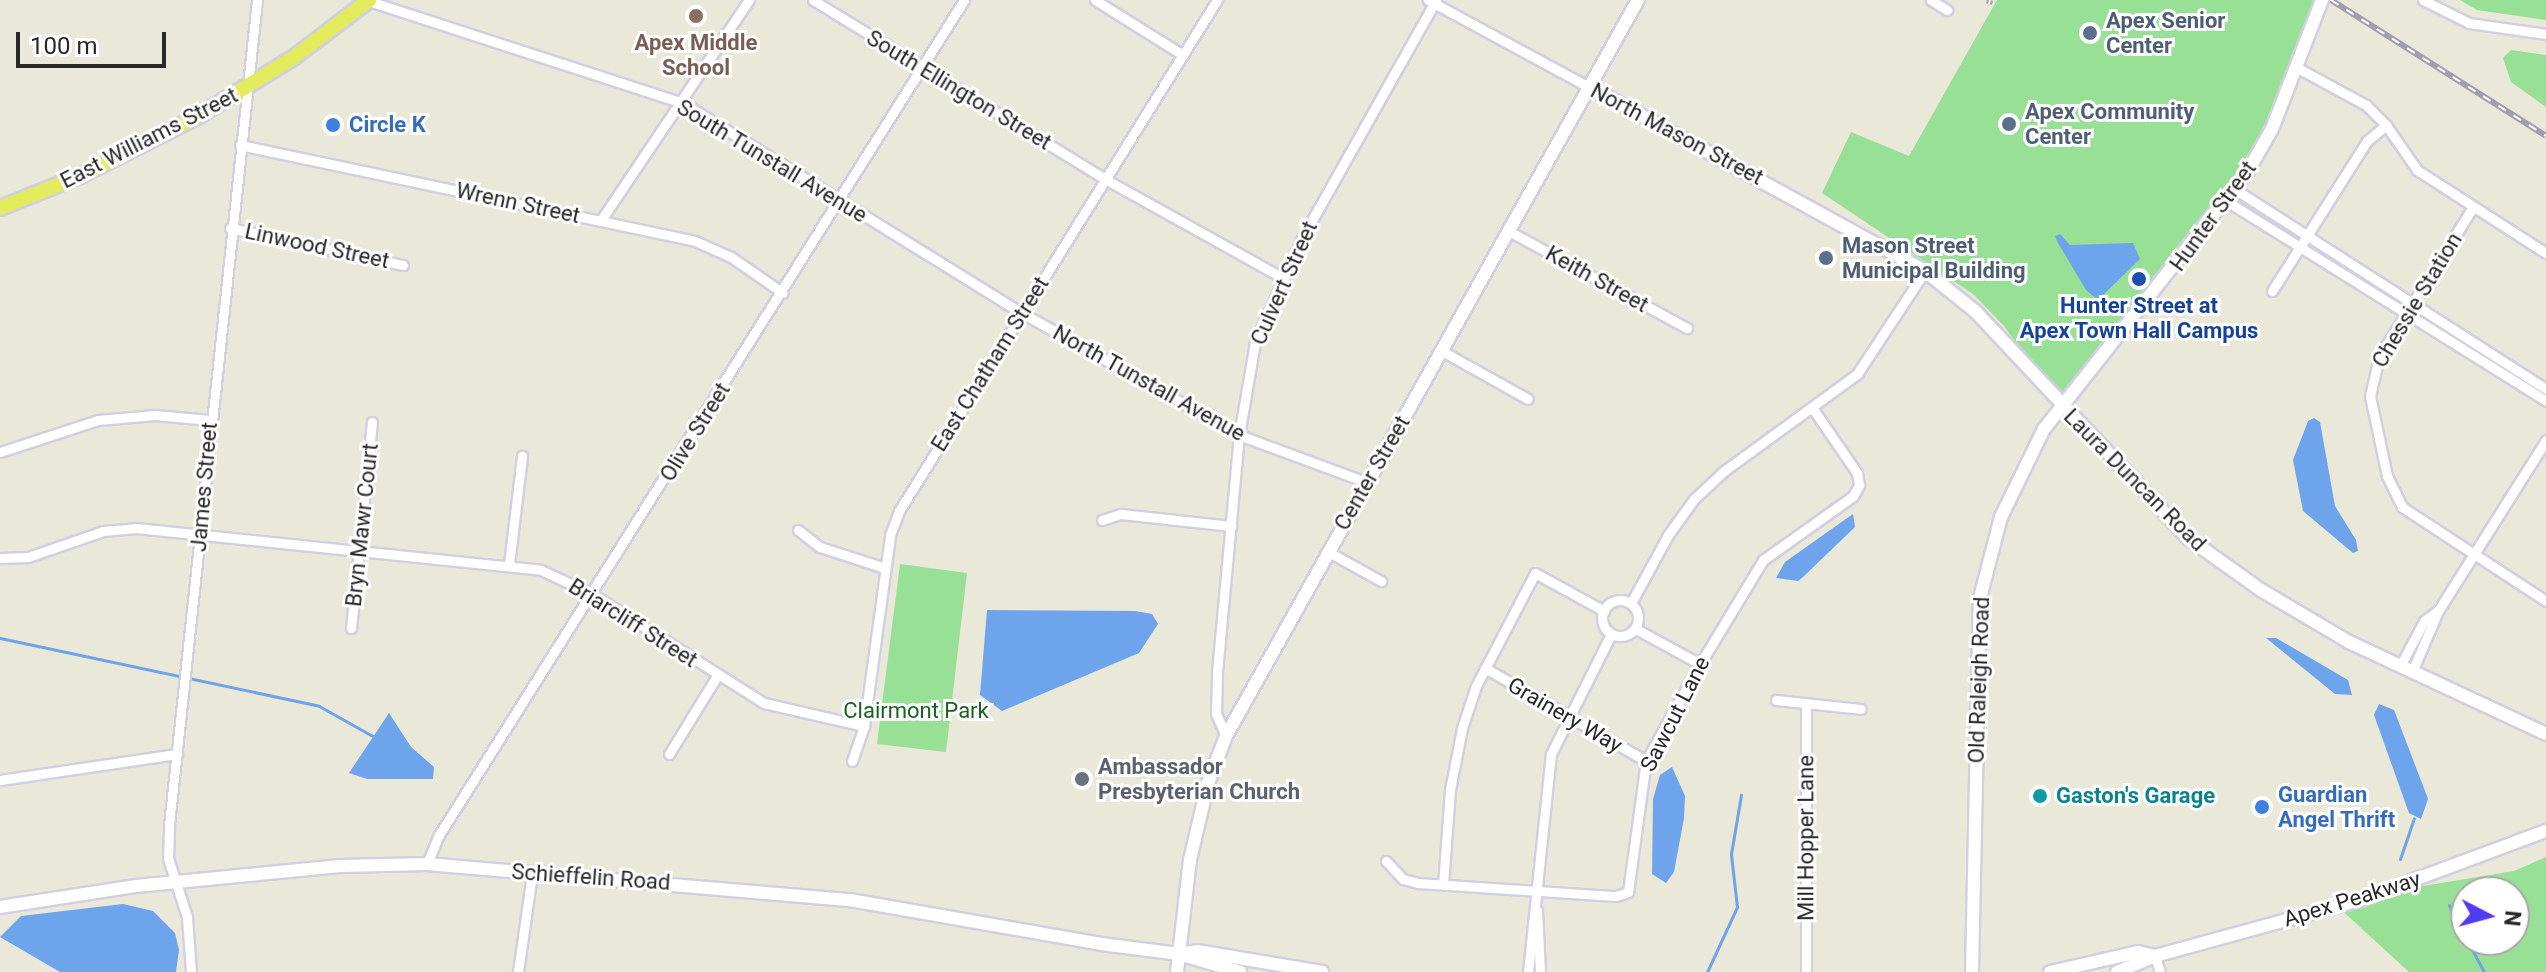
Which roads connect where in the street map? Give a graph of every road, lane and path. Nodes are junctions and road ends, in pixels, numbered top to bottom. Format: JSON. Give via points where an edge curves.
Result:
{"nodes":[{"id":1,"x":257,"y":0,"type":"edge"},
{"id":2,"x":369,"y":0,"type":"edge"},
{"id":3,"x":749,"y":0,"type":"edge"},
{"id":4,"x":813,"y":0,"type":"edge"},
{"id":5,"x":964,"y":0,"type":"edge"},
{"id":6,"x":1095,"y":0,"type":"edge"},
{"id":7,"x":1217,"y":0,"type":"edge"},
{"id":8,"x":1638,"y":0,"type":"edge"},
{"id":9,"x":1931,"y":0,"type":"edge"},
{"id":10,"x":2322,"y":0,"type":"edge"},
{"id":11,"x":2423,"y":0,"type":"edge"},
{"id":12,"x":1432,"y":1,"type":"edge"},
{"id":13,"x":1947,"y":10,"type":"dead end"},
{"id":14,"x":2546,"y":34,"type":"edge"},
{"id":15,"x":1183,"y":55,"type":"junction"},
{"id":16,"x":2296,"y":67,"type":"junction"},
{"id":17,"x":922,"y":68,"type":"junction"},
{"id":18,"x":249,"y":86,"type":"junction"},
{"id":19,"x":1589,"y":87,"type":"junction"},
{"id":20,"x":683,"y":103,"type":"junction"},
{"id":21,"x":2386,"y":125,"type":"junction"},
{"id":22,"x":240,"y":145,"type":"junction"},
{"id":23,"x":1105,"y":179,"type":"junction"},
{"id":24,"x":2236,"y":190,"type":"junction"},
{"id":25,"x":839,"y":200,"type":"junction"},
{"id":26,"x":2228,"y":202,"type":"junction"},
{"id":27,"x":2473,"y":207,"type":"junction"},
{"id":28,"x":0,"y":208,"type":"edge"},
{"id":29,"x":601,"y":220,"type":"junction"},
{"id":30,"x":230,"y":228,"type":"junction"},
{"id":31,"x":1507,"y":230,"type":"junction"},
{"id":32,"x":2306,"y":238,"type":"junction"},
{"id":33,"x":2299,"y":249,"type":"junction"},
{"id":34,"x":2546,"y":253,"type":"edge"},
{"id":35,"x":403,"y":265,"type":"dead end"},
{"id":36,"x":1925,"y":271,"type":"junction"},
{"id":37,"x":1281,"y":277,"type":"junction"},
{"id":38,"x":2272,"y":291,"type":"dead end"},
{"id":39,"x":783,"y":293,"type":"junction"},
{"id":40,"x":2408,"y":309,"type":"junction"},
{"id":41,"x":1022,"y":313,"type":"junction"},
{"id":42,"x":1687,"y":328,"type":"dead end"},
{"id":43,"x":1442,"y":351,"type":"junction"},
{"id":44,"x":2546,"y":389,"type":"edge"},
{"id":45,"x":1528,"y":399,"type":"dead end"},
{"id":46,"x":2546,"y":401,"type":"edge"},
{"id":47,"x":2061,"y":406,"type":"junction"},
{"id":48,"x":1813,"y":409,"type":"junction"},
{"id":49,"x":210,"y":420,"type":"junction"},
{"id":50,"x":372,"y":422,"type":"dead end"},
{"id":51,"x":1239,"y":435,"type":"junction"},
{"id":52,"x":2546,"y":440,"type":"edge"},
{"id":53,"x":0,"y":452,"type":"edge"},
{"id":54,"x":522,"y":456,"type":"dead end"},
{"id":55,"x":1366,"y":482,"type":"junction"},
{"id":56,"x":1102,"y":520,"type":"dead end"},
{"id":57,"x":1231,"y":526,"type":"junction"},
{"id":58,"x":798,"y":530,"type":"dead end"},
{"id":59,"x":200,"y":533,"type":"junction"},
{"id":60,"x":359,"y":549,"type":"junction"},
{"id":61,"x":1327,"y":551,"type":"junction"},
{"id":62,"x":2473,"y":555,"type":"junction"},
{"id":63,"x":0,"y":558,"type":"edge"},
{"id":64,"x":509,"y":564,"type":"junction"},
{"id":65,"x":885,"y":568,"type":"junction"},
{"id":66,"x":1381,"y":581,"type":"dead end"},
{"id":67,"x":592,"y":594,"type":"junction"},
{"id":68,"x":2546,"y":601,"type":"edge"},
{"id":69,"x":1631,"y":603,"type":"junction"},
{"id":70,"x":1604,"y":611,"type":"junction"},
{"id":71,"x":351,"y":628,"type":"dead end"},
{"id":72,"x":1636,"y":629,"type":"junction"},
{"id":73,"x":1611,"y":634,"type":"junction"},
{"id":74,"x":1700,"y":664,"type":"junction"},
{"id":75,"x":1485,"y":668,"type":"junction"},
{"id":76,"x":2406,"y":669,"type":"junction"},
{"id":77,"x":717,"y":676,"type":"junction"},
{"id":78,"x":1776,"y":700,"type":"dead end"},
{"id":79,"x":1806,"y":703,"type":"junction"},
{"id":80,"x":1861,"y":709,"type":"dead end"},
{"id":81,"x":1567,"y":716,"type":"junction"},
{"id":82,"x":864,"y":726,"type":"junction"},
{"id":83,"x":2546,"y":734,"type":"edge"},
{"id":84,"x":1226,"y":736,"type":"junction"},
{"id":85,"x":177,"y":754,"type":"junction"},
{"id":86,"x":669,"y":754,"type":"dead end"},
{"id":87,"x":852,"y":761,"type":"dead end"},
{"id":88,"x":1646,"y":761,"type":"junction"},
{"id":89,"x":0,"y":780,"type":"edge"},
{"id":90,"x":2546,"y":831,"type":"edge"},
{"id":91,"x":1386,"y":861,"type":"dead end"},
{"id":92,"x":427,"y":864,"type":"junction"},
{"id":93,"x":532,"y":874,"type":"junction"},
{"id":94,"x":176,"y":882,"type":"junction"},
{"id":95,"x":1443,"y":885,"type":"junction"},
{"id":96,"x":1539,"y":891,"type":"junction"},
{"id":97,"x":0,"y":907,"type":"edge"},
{"id":98,"x":1537,"y":910,"type":"junction"},
{"id":99,"x":1179,"y":954,"type":"junction"},
{"id":100,"x":2155,"y":956,"type":"junction"},
{"id":101,"x":191,"y":972,"type":"edge"},
{"id":102,"x":518,"y":972,"type":"edge"},
{"id":103,"x":1177,"y":972,"type":"edge"},
{"id":104,"x":1240,"y":972,"type":"edge"},
{"id":105,"x":1322,"y":972,"type":"edge"},
{"id":106,"x":1528,"y":972,"type":"edge"},
{"id":107,"x":1540,"y":972,"type":"edge"},
{"id":108,"x":1806,"y":972,"type":"edge"},
{"id":109,"x":1972,"y":972,"type":"edge"},
{"id":110,"x":2050,"y":972,"type":"edge"},
{"id":111,"x":2117,"y":972,"type":"edge"},
{"id":112,"x":2160,"y":972,"type":"edge"}],
"edges":[{"from":1,"to":18,"type":"street","name":"James Street"},
{"from":2,"to":18,"type":"main road","name":"East Williams Street"},
{"from":2,"to":20,"type":"street","name":"South Tunstall Avenue"},
{"from":3,"to":20,"type":"street"},
{"from":4,"to":17,"type":"street","name":"South Ellington Street"},
{"from":5,"to":17,"type":"street","name":"Olive Street"},
{"from":6,"to":15,"type":"street"},
{"from":7,"to":15,"type":"street","name":"East Chatham Street"},
{"from":8,"to":19,"type":"street","name":"Center Street"},
{"from":9,"to":13,"type":"street"},
{"from":10,"to":16,"type":"street","name":"Hunter Street"},
{"from":11,"to":14,"type":"street","via":[[2469,23]]},
{"from":12,"to":19,"type":"street","name":"North Mason Street"},
{"from":12,"to":37,"type":"street","name":"Culvert Street"},
{"from":15,"to":23,"type":"street","name":"East Chatham Street"},
{"from":16,"to":21,"type":"street","via":[[2342,90]]},
{"from":16,"to":24,"type":"street","name":"Hunter Street","via":[[2272,129]]},
{"from":17,"to":23,"type":"street","name":"South Ellington Street"},
{"from":17,"to":25,"type":"street","name":"Olive Street"},
{"from":18,"to":22,"type":"street","name":"James Street"},
{"from":18,"to":28,"type":"main road","name":"East Williams Street","via":[[144,146]]},
{"from":19,"to":31,"type":"street","name":"Center Street"},
{"from":19,"to":36,"type":"street","name":"North Mason Street"},
{"from":20,"to":25,"type":"street","name":"South Tunstall Avenue"},
{"from":20,"to":29,"type":"street"},
{"from":21,"to":27,"type":"street","via":[[2417,170]]},
{"from":21,"to":32,"type":"street","via":[[2367,141]]},
{"from":22,"to":29,"type":"street","name":"Wrenn Street"},
{"from":22,"to":30,"type":"street","name":"James Street"},
{"from":23,"to":37,"type":"street","name":"South Ellington Street"},
{"from":23,"to":41,"type":"street","name":"East Chatham Street"},
{"from":24,"to":26,"type":"street","name":"Hunter Street"},
{"from":24,"to":32,"type":"street"},
{"from":25,"to":39,"type":"street","name":"Olive Street"},
{"from":25,"to":41,"type":"street","name":"South Tunstall Avenue"},
{"from":26,"to":33,"type":"street"},
{"from":26,"to":47,"type":"street","name":"Hunter Street"},
{"from":27,"to":34,"type":"street"},
{"from":27,"to":40,"type":"street","name":"Chessie Station"},
{"from":29,"to":39,"type":"street","name":"Wrenn Street","via":[[714,248]]},
{"from":30,"to":35,"type":"street","name":"Linwood Street"},
{"from":30,"to":49,"type":"street","name":"James Street"},
{"from":31,"to":42,"type":"street","name":"Keith Street"},
{"from":31,"to":43,"type":"street","name":"Center Street"},
{"from":32,"to":33,"type":"street"},
{"from":32,"to":40,"type":"street"},
{"from":33,"to":38,"type":"street"},
{"from":33,"to":40,"type":"street"},
{"from":36,"to":47,"type":"street","name":"Laura Duncan Road","via":[[1975,311]]},
{"from":36,"to":48,"type":"street","via":[[1874,353]]},
{"from":37,"to":51,"type":"street","name":"Culvert Street","via":[[1251,355]]},
{"from":39,"to":67,"type":"street","name":"Olive Street"},
{"from":40,"to":44,"type":"street"},
{"from":40,"to":46,"type":"street"},
{"from":40,"to":62,"type":"street","name":"Chessie Station","via":[[2370,382],[2387,476],[2402,507]]},
{"from":41,"to":51,"type":"street","name":"North Tunstall Avenue"},
{"from":41,"to":65,"type":"street","name":"East Chatham Street","via":[[899,511]]},
{"from":43,"to":45,"type":"street"},
{"from":43,"to":55,"type":"street","name":"Center Street"},
{"from":47,"to":76,"type":"street","name":"Laura Duncan Road","via":[[2205,553],[2308,620]]},
{"from":47,"to":109,"type":"street","name":"Old Raleigh Road","via":[[2001,517],[1980,598]]},
{"from":48,"to":69,"type":"street","via":[[1724,471],[1694,499]]},
{"from":48,"to":74,"type":"street","name":"Sawcut Lane","via":[[1857,473],[1856,491],[1763,560]]},
{"from":49,"to":53,"type":"street","via":[[120,417],[84,423]]},
{"from":49,"to":59,"type":"street","name":"James Street"},
{"from":50,"to":60,"type":"street","name":"Bryn Mawr Court"},
{"from":51,"to":55,"type":"street","name":"North Tunstall Avenue"},
{"from":51,"to":57,"type":"street","name":"Culvert Street"},
{"from":52,"to":62,"type":"street"},
{"from":54,"to":64,"type":"street"},
{"from":55,"to":61,"type":"street","name":"Center Street"},
{"from":56,"to":57,"type":"street","via":[[1121,514]]},
{"from":57,"to":84,"type":"street","name":"Culvert Street","via":[[1216,695],[1216,714]]},
{"from":58,"to":65,"type":"street","via":[[820,547]]},
{"from":59,"to":60,"type":"street","name":"Briarcliff Street"},
{"from":59,"to":63,"type":"street","name":"Briarcliff Street","via":[[118,528],[28,557]]},
{"from":59,"to":85,"type":"street","name":"James Street"},
{"from":60,"to":64,"type":"street","name":"Briarcliff Street"},
{"from":60,"to":71,"type":"street","name":"Bryn Mawr Court"},
{"from":61,"to":66,"type":"street"},
{"from":61,"to":84,"type":"street","name":"Center Street"},
{"from":62,"to":68,"type":"street","name":"Chessie Station"},
{"from":62,"to":76,"type":"street"},
{"from":64,"to":67,"type":"street","name":"Briarcliff Street","via":[[541,570]]},
{"from":65,"to":82,"type":"street","name":"East Chatham Street"},
{"from":67,"to":77,"type":"street","name":"Briarcliff Street"},
{"from":67,"to":92,"type":"street","name":"Olive Street","via":[[439,835]]},
{"from":69,"to":70,"type":"street","via":[[1616,600]]},
{"from":69,"to":72,"type":"street","via":[[1639,618]]},
{"from":70,"to":73,"type":"street","via":[[1604,626]]},
{"from":70,"to":75,"type":"street","via":[[1535,573]]},
{"from":72,"to":73,"type":"street","via":[[1622,637]]},
{"from":72,"to":74,"type":"street"},
{"from":73,"to":81,"type":"street"},
{"from":74,"to":88,"type":"street","name":"Sawcut Lane"},
{"from":75,"to":81,"type":"street","name":"Grainery Way"},
{"from":75,"to":95,"type":"street","via":[[1456,751]]},
{"from":76,"to":83,"type":"street","name":"Laura Duncan Road"},
{"from":77,"to":82,"type":"street","name":"Briarcliff Street","via":[[776,708]]},
{"from":77,"to":86,"type":"street"},
{"from":78,"to":79,"type":"street"},
{"from":79,"to":80,"type":"street"},
{"from":79,"to":108,"type":"street","name":"Mill Hopper Lane"},
{"from":81,"to":88,"type":"street","name":"Grainery Way"},
{"from":81,"to":96,"type":"street","via":[[1547,774]]},
{"from":82,"to":87,"type":"street","name":"East Chatham Street"},
{"from":84,"to":99,"type":"street","name":"Center Street","via":[[1201,806]]},
{"from":85,"to":89,"type":"street"},
{"from":85,"to":94,"type":"street","name":"James Street","via":[[168,858]]},
{"from":88,"to":96,"type":"street","name":"Sawcut Lane","via":[[1628,892],[1616,896]]},
{"from":90,"to":100,"type":"street","name":"Apex Peakway","via":[[2360,900]]},
{"from":91,"to":95,"type":"street","name":"Sawcut Lane","via":[[1403,879]]},
{"from":92,"to":93,"type":"street","name":"Schieffelin Road"},
{"from":92,"to":94,"type":"street","name":"Schieffelin Road","via":[[340,866]]},
{"from":93,"to":99,"type":"street","name":"Schieffelin Road","via":[[850,900]]},
{"from":93,"to":102,"type":"street"},
{"from":94,"to":97,"type":"street","name":"Schieffelin Road"},
{"from":94,"to":101,"type":"street","name":"James Street","via":[[187,917]]},
{"from":95,"to":96,"type":"street","name":"Sawcut Lane"},
{"from":96,"to":98,"type":"street"},
{"from":98,"to":106,"type":"street"},
{"from":98,"to":107,"type":"street"},
{"from":99,"to":103,"type":"street","name":"Center Street"},
{"from":99,"to":104,"type":"street"},
{"from":99,"to":105,"type":"street","via":[[1197,951]]},
{"from":100,"to":110,"type":"street","name":"Apex Peakway","via":[[2138,952]]},
{"from":100,"to":111,"type":"street","name":"Apex Peakway"},
{"from":100,"to":112,"type":"street"}]}
